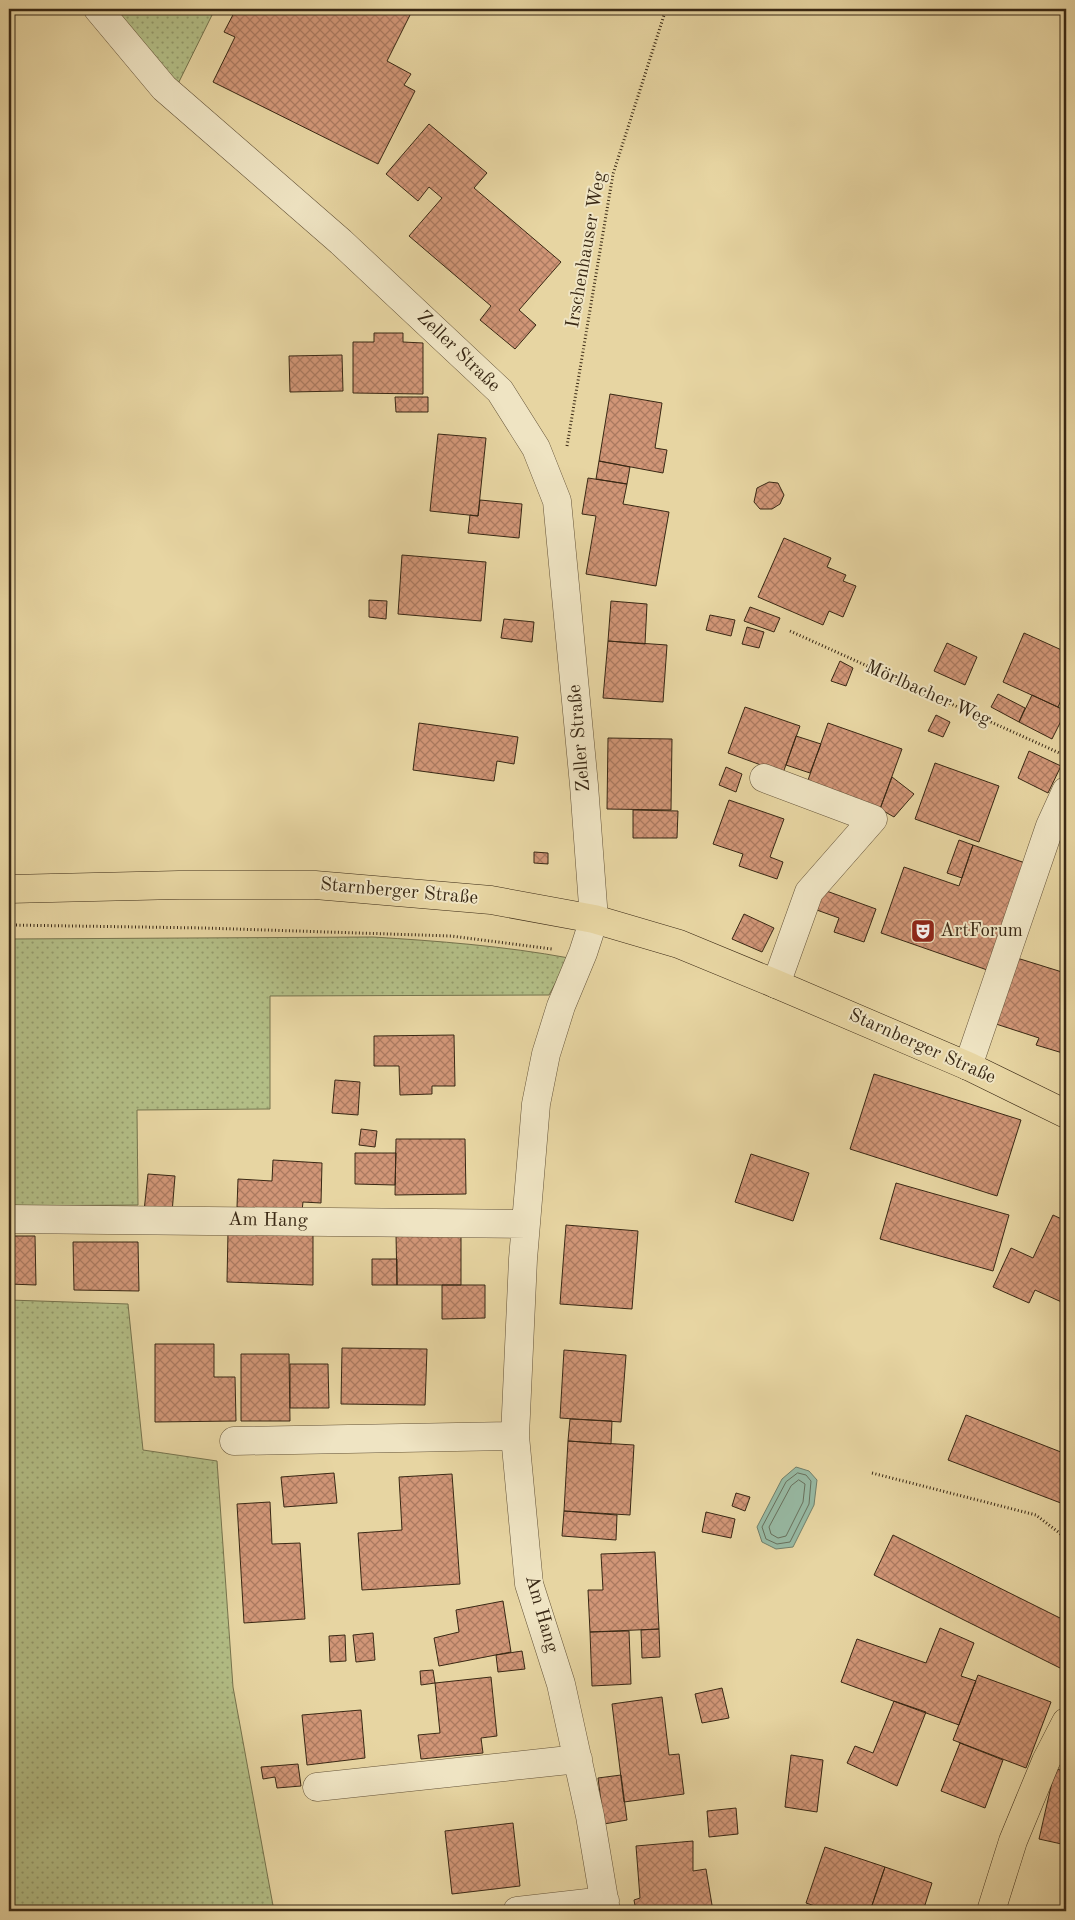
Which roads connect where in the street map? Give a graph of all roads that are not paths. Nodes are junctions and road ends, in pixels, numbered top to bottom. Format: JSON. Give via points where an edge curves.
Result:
{"nodes":[{"id":1,"x":98,"y":9,"type":"edge"},
{"id":2,"x":764,"y":778,"type":"dead end"},
{"id":3,"x":1066,"y":791,"type":"edge"},
{"id":4,"x":9,"y":890,"type":"edge"},
{"id":5,"x":594,"y":919,"type":"junction"},
{"id":6,"x":776,"y":984,"type":"junction"},
{"id":7,"x":968,"y":1066,"type":"junction"},
{"id":8,"x":1066,"y":1114,"type":"edge"},
{"id":9,"x":9,"y":1219,"type":"edge"},
{"id":10,"x":526,"y":1224,"type":"junction"},
{"id":11,"x":515,"y":1436,"type":"junction"},
{"id":12,"x":234,"y":1441,"type":"dead end"},
{"id":13,"x":1066,"y":1722,"type":"edge"},
{"id":14,"x":578,"y":1760,"type":"junction"},
{"id":15,"x":317,"y":1787,"type":"dead end"},
{"id":16,"x":606,"y":1906,"type":"edge"},
{"id":17,"x":517,"y":1911,"type":"edge"},
{"id":18,"x":991,"y":1911,"type":"edge"}],
"edges":[{"from":1,"to":5,"type":"street","name":"Zeller Straße","via":[[164,88],[341,242],[500,391],[536,448],[557,501]]},
{"from":2,"to":6,"type":"street","via":[[873,819],[809,892]]},
{"from":3,"to":7,"type":"street","via":[[1050,826]]},
{"from":4,"to":5,"type":"main road","name":"Starnberger Straße","via":[[315,885],[491,900]]},
{"from":5,"to":6,"type":"main road","name":"Starnberger Straße","via":[[679,944]]},
{"from":5,"to":10,"type":"street","name":"Am Hang","via":[[561,1006],[544,1063],[536,1104]]},
{"from":6,"to":7,"type":"main road","name":"Starnberger Straße"},
{"from":7,"to":8,"type":"main road","name":"Starnberger Straße"},
{"from":9,"to":10,"type":"street","name":"Am Hang"},
{"from":10,"to":11,"type":"street","name":"Am Hang"},
{"from":11,"to":12,"type":"street"},
{"from":11,"to":14,"type":"street","name":"Am Hang","via":[[529,1584],[561,1684]]},
{"from":13,"to":18,"type":"main road","via":[[1013,1841]]},
{"from":14,"to":15,"type":"street"},
{"from":14,"to":16,"type":"street","name":"Am Hang"},
{"from":16,"to":17,"type":"street","name":"Am Hang"}]}
